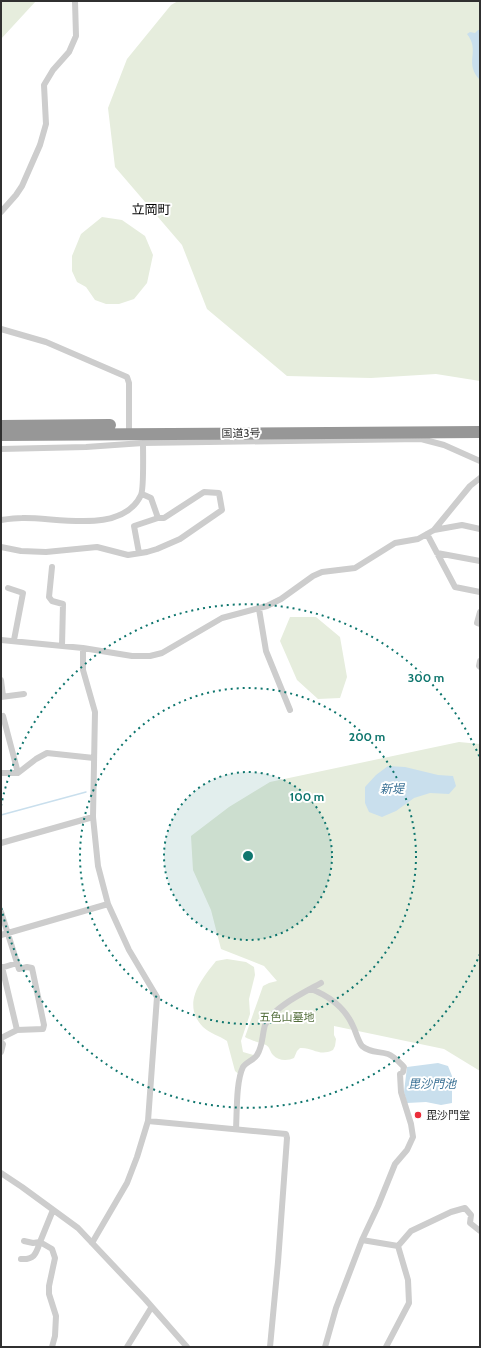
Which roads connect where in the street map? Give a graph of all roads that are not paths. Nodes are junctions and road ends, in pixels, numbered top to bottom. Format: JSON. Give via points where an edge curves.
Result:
{"nodes":[{"id":1,"x":75,"y":1,"type":"edge"},
{"id":2,"x":1,"y":212,"type":"edge"},
{"id":3,"x":1,"y":329,"type":"edge"},
{"id":4,"x":480,"y":424,"type":"edge"},
{"id":5,"x":1,"y":426,"type":"edge"},
{"id":6,"x":480,"y":432,"type":"edge"},
{"id":7,"x":129,"y":434,"type":"junction"},
{"id":8,"x":1,"y":435,"type":"edge"},
{"id":9,"x":143,"y":443,"type":"junction"},
{"id":10,"x":1,"y":449,"type":"edge"},
{"id":11,"x":480,"y":461,"type":"edge"},
{"id":12,"x":480,"y":478,"type":"edge"},
{"id":13,"x":142,"y":494,"type":"junction"},
{"id":14,"x":158,"y":518,"type":"junction"},
{"id":15,"x":1,"y":520,"type":"edge"},
{"id":16,"x":480,"y":528,"type":"edge"},
{"id":17,"x":434,"y":530,"type":"junction"},
{"id":18,"x":427,"y":534,"type":"junction"},
{"id":19,"x":1,"y":548,"type":"edge"},
{"id":20,"x":139,"y":553,"type":"junction"},
{"id":21,"x":437,"y":553,"type":"junction"},
{"id":22,"x":480,"y":561,"type":"edge"},
{"id":23,"x":52,"y":567,"type":"dead end"},
{"id":24,"x":8,"y":588,"type":"dead end"},
{"id":25,"x":480,"y":592,"type":"edge"},
{"id":26,"x":259,"y":609,"type":"junction"},
{"id":27,"x":480,"y":612,"type":"edge"},
{"id":28,"x":480,"y":624,"type":"edge"},
{"id":29,"x":1,"y":640,"type":"edge"},
{"id":30,"x":14,"y":640,"type":"junction"},
{"id":31,"x":62,"y":646,"type":"junction"},
{"id":32,"x":83,"y":648,"type":"junction"},
{"id":33,"x":480,"y":661,"type":"edge"},
{"id":34,"x":480,"y":667,"type":"edge"},
{"id":35,"x":1,"y":680,"type":"edge"},
{"id":36,"x":24,"y":694,"type":"dead end"},
{"id":37,"x":2,"y":697,"type":"edge"},
{"id":38,"x":290,"y":710,"type":"dead end"},
{"id":39,"x":1,"y":717,"type":"edge"},
{"id":40,"x":94,"y":758,"type":"junction"},
{"id":41,"x":1,"y":773,"type":"edge"},
{"id":42,"x":18,"y":773,"type":"junction"},
{"id":43,"x":93,"y":817,"type":"junction"},
{"id":44,"x":1,"y":843,"type":"edge"},
{"id":45,"x":108,"y":904,"type":"junction"},
{"id":46,"x":1,"y":912,"type":"edge"},
{"id":47,"x":4,"y":934,"type":"edge"},
{"id":48,"x":17,"y":963,"type":"junction"},
{"id":49,"x":2,"y":967,"type":"edge"},
{"id":50,"x":321,"y":983,"type":"dead end"},
{"id":51,"x":311,"y":989,"type":"junction"},
{"id":52,"x":17,"y":1030,"type":"junction"},
{"id":53,"x":1,"y":1038,"type":"edge"},
{"id":54,"x":1,"y":1042,"type":"edge"},
{"id":55,"x":1,"y":1052,"type":"edge"},
{"id":56,"x":148,"y":1121,"type":"junction"},
{"id":57,"x":236,"y":1128,"type":"junction"},
{"id":58,"x":1,"y":1173,"type":"edge"},
{"id":59,"x":53,"y":1210,"type":"junction"},
{"id":60,"x":480,"y":1231,"type":"edge"},
{"id":61,"x":362,"y":1240,"type":"junction"},
{"id":62,"x":24,"y":1241,"type":"dead end"},
{"id":63,"x":40,"y":1242,"type":"junction"},
{"id":64,"x":92,"y":1242,"type":"junction"},
{"id":65,"x":398,"y":1246,"type":"junction"},
{"id":66,"x":21,"y":1258,"type":"dead end"},
{"id":67,"x":152,"y":1308,"type":"junction"},
{"id":68,"x":52,"y":1347,"type":"edge"},
{"id":69,"x":127,"y":1347,"type":"edge"},
{"id":70,"x":187,"y":1347,"type":"edge"},
{"id":71,"x":270,"y":1347,"type":"edge"},
{"id":72,"x":325,"y":1347,"type":"edge"},
{"id":73,"x":386,"y":1347,"type":"edge"}],
"edges":[{"from":1,"to":2,"type":"street","via":[[76,36],[69,52],[44,85],[46,124],[40,145],[22,186]]},
{"from":3,"to":7,"type":"street","via":[[46,342],[127,377]]},
{"from":4,"to":7,"type":"highway","name":"国道3号"},
{"from":5,"to":7,"type":"highway","name":"国道3号"},
{"from":6,"to":7,"type":"highway","name":"国道3号"},
{"from":7,"to":8,"type":"highway","name":"国道3号"},
{"from":7,"to":9,"type":"street"},
{"from":7,"to":10,"type":"street","via":[[86,447]]},
{"from":9,"to":11,"type":"street","via":[[421,439],[444,444]]},
{"from":9,"to":13,"type":"street"},
{"from":12,"to":17,"type":"street","via":[[470,486]]},
{"from":13,"to":14,"type":"street","via":[[151,498]]},
{"from":13,"to":15,"type":"street","via":[[125,514],[99,521],[22,518]]},
{"from":14,"to":20,"type":"street","via":[[134,526]]},
{"from":14,"to":20,"type":"street","via":[[164,518],[204,492],[219,493],[222,510],[180,539],[158,549]]},
{"from":16,"to":17,"type":"street","via":[[462,525]]},
{"from":17,"to":18,"type":"street"},
{"from":18,"to":21,"type":"street"},
{"from":18,"to":26,"type":"street","via":[[418,539],[395,543],[355,568],[322,572],[313,576],[281,599]]},
{"from":19,"to":20,"type":"street","via":[[46,552],[97,547],[128,554]]},
{"from":21,"to":22,"type":"street"},
{"from":21,"to":25,"type":"street","via":[[455,587]]},
{"from":23,"to":31,"type":"street","via":[[49,597],[52,601],[63,604]]},
{"from":24,"to":30,"type":"street","via":[[23,593]]},
{"from":26,"to":32,"type":"street","via":[[222,618],[162,652],[150,656],[132,656]]},
{"from":26,"to":38,"type":"street","via":[[266,650]]},
{"from":27,"to":28,"type":"street","via":[[477,623]]},
{"from":29,"to":30,"type":"street"},
{"from":30,"to":31,"type":"street"},
{"from":31,"to":32,"type":"street"},
{"from":32,"to":40,"type":"street","via":[[83,670],[95,712]]},
{"from":33,"to":34,"type":"street"},
{"from":35,"to":37,"type":"street"},
{"from":36,"to":37,"type":"street"},
{"from":39,"to":42,"type":"street","via":[[3,716]]},
{"from":40,"to":42,"type":"street","via":[[47,753]]},
{"from":40,"to":43,"type":"street"},
{"from":41,"to":42,"type":"street"},
{"from":43,"to":44,"type":"street"},
{"from":43,"to":45,"type":"street","via":[[98,866]]},
{"from":45,"to":47,"type":"street"},
{"from":45,"to":56,"type":"street","via":[[129,950],[157,997]]},
{"from":46,"to":47,"type":"street"},
{"from":47,"to":48,"type":"street"},
{"from":48,"to":49,"type":"street"},
{"from":48,"to":52,"type":"street","via":[[19,969],[32,968],[44,1025],[43,1029]]},
{"from":49,"to":52,"type":"street"},
{"from":50,"to":51,"type":"street"},
{"from":51,"to":57,"type":"street","via":[[269,1018],[257,1056],[243,1066],[238,1085]]},
{"from":51,"to":61,"type":"street","via":[[334,1001],[349,1018],[360,1044],[369,1051],[389,1054],[404,1068],[400,1074],[401,1092],[412,1124],[413,1137],[407,1150],[395,1164]]},
{"from":52,"to":53,"type":"street"},
{"from":54,"to":55,"type":"street"},
{"from":56,"to":57,"type":"street"},
{"from":56,"to":64,"type":"street","via":[[126,1183]]},
{"from":57,"to":71,"type":"street","via":[[282,1133],[286,1134],[287,1138]]},
{"from":58,"to":59,"type":"street"},
{"from":59,"to":63,"type":"street"},
{"from":59,"to":64,"type":"street"},
{"from":60,"to":65,"type":"street","via":[[470,1224],[471,1215],[465,1208],[410,1231]]},
{"from":61,"to":65,"type":"street"},
{"from":61,"to":72,"type":"street","via":[[336,1308]]},
{"from":62,"to":63,"type":"street"},
{"from":63,"to":66,"type":"street","via":[[31,1258]]},
{"from":63,"to":68,"type":"street","via":[[52,1249],[55,1258],[49,1286],[56,1316]]},
{"from":64,"to":67,"type":"street"},
{"from":65,"to":73,"type":"street","via":[[408,1280],[409,1303]]},
{"from":67,"to":69,"type":"street"},
{"from":67,"to":70,"type":"street"}]}
